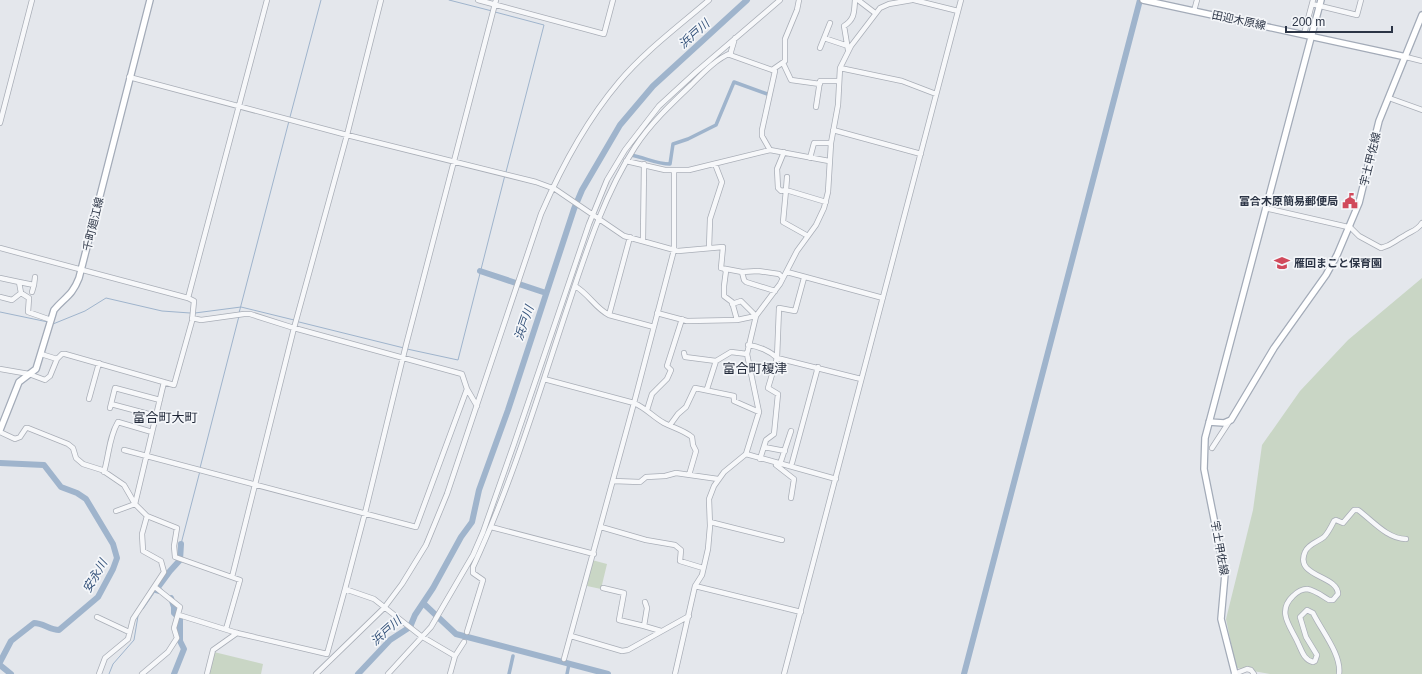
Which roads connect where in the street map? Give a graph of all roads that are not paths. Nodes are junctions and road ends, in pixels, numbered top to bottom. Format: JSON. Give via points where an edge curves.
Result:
{"nodes":[{"id":1,"x":32,"y":0,"type":"edge"},
{"id":2,"x":150,"y":0,"type":"edge"},
{"id":3,"x":267,"y":0,"type":"edge"},
{"id":4,"x":381,"y":0,"type":"edge"},
{"id":5,"x":478,"y":0,"type":"edge"},
{"id":6,"x":613,"y":0,"type":"edge"},
{"id":7,"x":710,"y":0,"type":"edge"},
{"id":8,"x":780,"y":0,"type":"edge"},
{"id":9,"x":799,"y":0,"type":"edge"},
{"id":10,"x":856,"y":0,"type":"edge"},
{"id":11,"x":913,"y":0,"type":"edge"},
{"id":12,"x":961,"y":0,"type":"edge"},
{"id":13,"x":1144,"y":0,"type":"edge"},
{"id":14,"x":1197,"y":0,"type":"edge"},
{"id":15,"x":1361,"y":0,"type":"edge"},
{"id":16,"x":897,"y":1,"type":"edge"},
{"id":17,"x":1313,"y":2,"type":"edge"},
{"id":18,"x":1320,"y":3,"type":"edge"},
{"id":19,"x":495,"y":4,"type":"edge"},
{"id":20,"x":958,"y":11,"type":"junction"},
{"id":21,"x":1194,"y":11,"type":"junction"},
{"id":22,"x":875,"y":13,"type":"junction"},
{"id":23,"x":1422,"y":15,"type":"edge"},
{"id":24,"x":830,"y":23,"type":"dead end"},
{"id":25,"x":1420,"y":28,"type":"edge"},
{"id":26,"x":1304,"y":34,"type":"junction"},
{"id":27,"x":1311,"y":36,"type":"junction"},
{"id":28,"x":735,"y":38,"type":"junction"},
{"id":29,"x":824,"y":38,"type":"junction"},
{"id":30,"x":820,"y":48,"type":"dead end"},
{"id":31,"x":848,"y":48,"type":"junction"},
{"id":32,"x":731,"y":53,"type":"junction"},
{"id":33,"x":1406,"y":57,"type":"junction"},
{"id":34,"x":1422,"y":62,"type":"edge"},
{"id":35,"x":783,"y":63,"type":"junction"},
{"id":36,"x":840,"y":68,"type":"junction"},
{"id":37,"x":772,"y":70,"type":"junction"},
{"id":38,"x":130,"y":77,"type":"junction"},
{"id":39,"x":839,"y":81,"type":"junction"},
{"id":40,"x":820,"y":84,"type":"junction"},
{"id":41,"x":936,"y":94,"type":"junction"},
{"id":42,"x":1389,"y":98,"type":"junction"},
{"id":43,"x":239,"y":106,"type":"junction"},
{"id":44,"x":816,"y":107,"type":"dead end"},
{"id":45,"x":1422,"y":110,"type":"edge"},
{"id":46,"x":0,"y":123,"type":"edge"},
{"id":47,"x":833,"y":130,"type":"junction"},
{"id":48,"x":347,"y":135,"type":"junction"},
{"id":49,"x":831,"y":143,"type":"junction"},
{"id":50,"x":770,"y":150,"type":"junction"},
{"id":51,"x":784,"y":152,"type":"junction"},
{"id":52,"x":921,"y":154,"type":"junction"},
{"id":53,"x":810,"y":158,"type":"junction"},
{"id":54,"x":454,"y":161,"type":"junction"},
{"id":55,"x":626,"y":161,"type":"junction"},
{"id":56,"x":829,"y":161,"type":"junction"},
{"id":57,"x":644,"y":164,"type":"junction"},
{"id":58,"x":715,"y":164,"type":"junction"},
{"id":59,"x":674,"y":170,"type":"junction"},
{"id":60,"x":787,"y":177,"type":"dead end"},
{"id":61,"x":552,"y":188,"type":"junction"},
{"id":62,"x":786,"y":190,"type":"junction"},
{"id":63,"x":826,"y":202,"type":"junction"},
{"id":64,"x":1265,"y":208,"type":"junction"},
{"id":65,"x":593,"y":214,"type":"junction"},
{"id":66,"x":600,"y":219,"type":"junction"},
{"id":67,"x":1422,"y":223,"type":"edge"},
{"id":68,"x":1349,"y":227,"type":"junction"},
{"id":69,"x":808,"y":236,"type":"junction"},
{"id":70,"x":630,"y":237,"type":"junction"},
{"id":71,"x":643,"y":240,"type":"junction"},
{"id":72,"x":0,"y":248,"type":"edge"},
{"id":73,"x":708,"y":248,"type":"junction"},
{"id":74,"x":674,"y":250,"type":"junction"},
{"id":75,"x":721,"y":268,"type":"junction"},
{"id":76,"x":82,"y":270,"type":"junction"},
{"id":77,"x":742,"y":272,"type":"junction"},
{"id":78,"x":787,"y":272,"type":"junction"},
{"id":79,"x":35,"y":277,"type":"dead end"},
{"id":80,"x":0,"y":278,"type":"edge"},
{"id":81,"x":783,"y":278,"type":"junction"},
{"id":82,"x":804,"y":278,"type":"junction"},
{"id":83,"x":19,"y":282,"type":"junction"},
{"id":84,"x":34,"y":285,"type":"junction"},
{"id":85,"x":575,"y":286,"type":"junction"},
{"id":86,"x":775,"y":291,"type":"junction"},
{"id":87,"x":32,"y":292,"type":"dead end"},
{"id":88,"x":21,"y":293,"type":"junction"},
{"id":89,"x":0,"y":297,"type":"edge"},
{"id":90,"x":188,"y":298,"type":"junction"},
{"id":91,"x":883,"y":298,"type":"junction"},
{"id":92,"x":732,"y":304,"type":"junction"},
{"id":93,"x":657,"y":313,"type":"junction"},
{"id":94,"x":609,"y":315,"type":"junction"},
{"id":95,"x":756,"y":316,"type":"junction"},
{"id":96,"x":192,"y":318,"type":"junction"},
{"id":97,"x":682,"y":319,"type":"junction"},
{"id":98,"x":51,"y":320,"type":"junction"},
{"id":99,"x":737,"y":320,"type":"junction"},
{"id":100,"x":295,"y":326,"type":"junction"},
{"id":101,"x":654,"y":327,"type":"junction"},
{"id":102,"x":748,"y":346,"type":"junction"},
{"id":103,"x":684,"y":353,"type":"dead end"},
{"id":104,"x":40,"y":354,"type":"junction"},
{"id":105,"x":747,"y":354,"type":"junction"},
{"id":106,"x":403,"y":356,"type":"junction"},
{"id":107,"x":777,"y":358,"type":"junction"},
{"id":108,"x":57,"y":359,"type":"junction"},
{"id":109,"x":716,"y":361,"type":"junction"},
{"id":110,"x":99,"y":363,"type":"junction"},
{"id":111,"x":818,"y":368,"type":"junction"},
{"id":112,"x":0,"y":369,"type":"edge"},
{"id":113,"x":29,"y":374,"type":"junction"},
{"id":114,"x":544,"y":379,"type":"junction"},
{"id":115,"x":861,"y":379,"type":"junction"},
{"id":116,"x":164,"y":382,"type":"junction"},
{"id":117,"x":467,"y":389,"type":"junction"},
{"id":118,"x":707,"y":390,"type":"junction"},
{"id":119,"x":89,"y":400,"type":"dead end"},
{"id":120,"x":160,"y":400,"type":"junction"},
{"id":121,"x":634,"y":403,"type":"junction"},
{"id":122,"x":477,"y":406,"type":"junction"},
{"id":123,"x":648,"y":410,"type":"junction"},
{"id":124,"x":758,"y":412,"type":"junction"},
{"id":125,"x":156,"y":416,"type":"junction"},
{"id":126,"x":1209,"y":422,"type":"junction"},
{"id":127,"x":1228,"y":422,"type":"junction"},
{"id":128,"x":670,"y":425,"type":"junction"},
{"id":129,"x":0,"y":431,"type":"edge"},
{"id":130,"x":791,"y":431,"type":"dead end"},
{"id":131,"x":152,"y":432,"type":"junction"},
{"id":132,"x":764,"y":447,"type":"junction"},
{"id":133,"x":1212,"y":448,"type":"dead end"},
{"id":134,"x":124,"y":450,"type":"dead end"},
{"id":135,"x":784,"y":451,"type":"junction"},
{"id":136,"x":746,"y":454,"type":"junction"},
{"id":137,"x":145,"y":457,"type":"junction"},
{"id":138,"x":760,"y":459,"type":"junction"},
{"id":139,"x":774,"y":462,"type":"junction"},
{"id":140,"x":792,"y":463,"type":"dead end"},
{"id":141,"x":780,"y":464,"type":"junction"},
{"id":142,"x":104,"y":472,"type":"junction"},
{"id":143,"x":689,"y":475,"type":"junction"},
{"id":144,"x":718,"y":479,"type":"junction"},
{"id":145,"x":836,"y":479,"type":"junction"},
{"id":146,"x":613,"y":481,"type":"junction"},
{"id":147,"x":256,"y":485,"type":"junction"},
{"id":148,"x":791,"y":498,"type":"dead end"},
{"id":149,"x":135,"y":504,"type":"junction"},
{"id":150,"x":116,"y":511,"type":"dead end"},
{"id":151,"x":365,"y":513,"type":"junction"},
{"id":152,"x":147,"y":516,"type":"junction"},
{"id":153,"x":710,"y":522,"type":"junction"},
{"id":154,"x":491,"y":527,"type":"junction"},
{"id":155,"x":601,"y":528,"type":"junction"},
{"id":156,"x":1406,"y":538,"type":"dead end"},
{"id":157,"x":782,"y":540,"type":"dead end"},
{"id":158,"x":594,"y":554,"type":"junction"},
{"id":159,"x":703,"y":568,"type":"junction"},
{"id":160,"x":232,"y":577,"type":"junction"},
{"id":161,"x":695,"y":586,"type":"junction"},
{"id":162,"x":155,"y":587,"type":"junction"},
{"id":163,"x":603,"y":588,"type":"dead end"},
{"id":164,"x":345,"y":589,"type":"junction"},
{"id":165,"x":644,"y":602,"type":"dead end"},
{"id":166,"x":384,"y":608,"type":"junction"},
{"id":167,"x":801,"y":612,"type":"junction"},
{"id":168,"x":179,"y":616,"type":"junction"},
{"id":169,"x":689,"y":616,"type":"junction"},
{"id":170,"x":96,"y":617,"type":"dead end"},
{"id":171,"x":644,"y":626,"type":"junction"},
{"id":172,"x":226,"y":629,"type":"junction"},
{"id":173,"x":661,"y":631,"type":"junction"},
{"id":174,"x":129,"y":632,"type":"junction"},
{"id":175,"x":467,"y":632,"type":"dead end"},
{"id":176,"x":236,"y":633,"type":"junction"},
{"id":177,"x":421,"y":636,"type":"junction"},
{"id":178,"x":571,"y":636,"type":"junction"},
{"id":179,"x":464,"y":642,"type":"dead end"},
{"id":180,"x":455,"y":656,"type":"junction"},
{"id":181,"x":564,"y":659,"type":"dead end"},
{"id":182,"x":99,"y":674,"type":"edge"},
{"id":183,"x":142,"y":674,"type":"edge"},
{"id":184,"x":207,"y":674,"type":"edge"},
{"id":185,"x":316,"y":674,"type":"edge"},
{"id":186,"x":388,"y":674,"type":"edge"},
{"id":187,"x":450,"y":674,"type":"edge"},
{"id":188,"x":675,"y":674,"type":"edge"},
{"id":189,"x":784,"y":674,"type":"edge"},
{"id":190,"x":1234,"y":674,"type":"edge"},
{"id":191,"x":1254,"y":674,"type":"edge"},
{"id":192,"x":1339,"y":674,"type":"edge"}],
"edges":[{"from":1,"to":46,"type":"street"},
{"from":2,"to":38,"type":"main road","name":"千町廻江線"},
{"from":3,"to":43,"type":"street"},
{"from":4,"to":48,"type":"street"},
{"from":5,"to":19,"type":"street"},
{"from":6,"to":19,"type":"street","via":[[604,34]]},
{"from":7,"to":61,"type":"street","via":[[641,59],[619,82],[579,139]]},
{"from":8,"to":28,"type":"street"},
{"from":9,"to":35,"type":"street","via":[[785,39]]},
{"from":10,"to":22,"type":"street"},
{"from":10,"to":31,"type":"street","via":[[855,13],[844,26]]},
{"from":11,"to":16,"type":"street"},
{"from":11,"to":20,"type":"street"},
{"from":12,"to":20,"type":"street"},
{"from":13,"to":21,"type":"main road","name":"田迎木原線"},
{"from":14,"to":21,"type":"street"},
{"from":15,"to":18,"type":"street","via":[[1357,15]]},
{"from":16,"to":22,"type":"street"},
{"from":17,"to":18,"type":"street"},
{"from":17,"to":26,"type":"street"},
{"from":18,"to":27,"type":"main road","name":"宇土甲佐線"},
{"from":19,"to":54,"type":"street"},
{"from":20,"to":41,"type":"street"},
{"from":21,"to":26,"type":"main road","name":"田迎木原線"},
{"from":22,"to":31,"type":"street"},
{"from":23,"to":25,"type":"main road","name":"宇土甲佐線"},
{"from":24,"to":29,"type":"street"},
{"from":25,"to":33,"type":"main road","name":"宇土甲佐線"},
{"from":26,"to":27,"type":"main road","name":"田迎木原線"},
{"from":27,"to":33,"type":"main road","name":"田迎木原線"},
{"from":27,"to":64,"type":"main road","name":"宇土甲佐線"},
{"from":28,"to":32,"type":"street"},
{"from":28,"to":65,"type":"street","via":[[676,89],[646,123],[625,150],[607,180]]},
{"from":29,"to":30,"type":"street"},
{"from":29,"to":31,"type":"street"},
{"from":31,"to":36,"type":"street"},
{"from":32,"to":37,"type":"street","via":[[730,55]]},
{"from":32,"to":55,"type":"street","via":[[715,63],[669,106]]},
{"from":33,"to":34,"type":"street"},
{"from":33,"to":42,"type":"main road","name":"宇土甲佐線"},
{"from":35,"to":37,"type":"street"},
{"from":35,"to":40,"type":"street","via":[[791,80]]},
{"from":36,"to":39,"type":"street"},
{"from":36,"to":41,"type":"street","via":[[902,81]]},
{"from":37,"to":50,"type":"street","via":[[775,71],[762,130],[762,136]]},
{"from":38,"to":43,"type":"street"},
{"from":38,"to":76,"type":"main road","name":"千町廻江線"},
{"from":39,"to":40,"type":"street","via":[[820,81]]},
{"from":39,"to":47,"type":"street"},
{"from":40,"to":44,"type":"street"},
{"from":41,"to":52,"type":"street"},
{"from":42,"to":45,"type":"street"},
{"from":42,"to":68,"type":"main road","name":"宇土甲佐線","via":[[1375,134],[1359,203]]},
{"from":43,"to":48,"type":"street"},
{"from":43,"to":90,"type":"street"},
{"from":47,"to":49,"type":"street"},
{"from":47,"to":52,"type":"street"},
{"from":48,"to":54,"type":"street"},
{"from":48,"to":100,"type":"street"},
{"from":49,"to":53,"type":"street","via":[[814,143]]},
{"from":49,"to":56,"type":"street"},
{"from":50,"to":51,"type":"street"},
{"from":50,"to":58,"type":"street"},
{"from":51,"to":53,"type":"street"},
{"from":51,"to":62,"type":"street","via":[[777,169],[778,188],[781,191]]},
{"from":52,"to":91,"type":"street"},
{"from":53,"to":56,"type":"street"},
{"from":54,"to":61,"type":"street"},
{"from":54,"to":106,"type":"street"},
{"from":55,"to":57,"type":"street"},
{"from":55,"to":66,"type":"street"},
{"from":56,"to":63,"type":"street"},
{"from":57,"to":59,"type":"street"},
{"from":57,"to":71,"type":"street"},
{"from":58,"to":59,"type":"street","via":[[689,170]]},
{"from":58,"to":73,"type":"street","via":[[722,182],[710,219]]},
{"from":59,"to":74,"type":"street"},
{"from":60,"to":62,"type":"street"},
{"from":61,"to":65,"type":"street"},
{"from":61,"to":122,"type":"street"},
{"from":62,"to":63,"type":"street"},
{"from":62,"to":69,"type":"street","via":[[783,222]]},
{"from":63,"to":69,"type":"street"},
{"from":64,"to":68,"type":"street"},
{"from":64,"to":126,"type":"main road","name":"宇土甲佐線"},
{"from":65,"to":66,"type":"street"},
{"from":65,"to":177,"type":"street","via":[[483,532],[446,603],[431,627]]},
{"from":66,"to":70,"type":"street","via":[[614,231]]},
{"from":66,"to":85,"type":"street"},
{"from":67,"to":68,"type":"street","via":[[1418,229],[1392,245],[1381,248],[1359,236]]},
{"from":68,"to":127,"type":"main road","name":"宇土甲佐線","via":[[1332,266],[1274,348]]},
{"from":69,"to":78,"type":"street"},
{"from":70,"to":71,"type":"street"},
{"from":70,"to":94,"type":"street"},
{"from":71,"to":74,"type":"street"},
{"from":72,"to":76,"type":"street"},
{"from":73,"to":74,"type":"street"},
{"from":73,"to":75,"type":"street","via":[[724,247]]},
{"from":74,"to":93,"type":"street"},
{"from":75,"to":77,"type":"street"},
{"from":75,"to":92,"type":"street","via":[[726,271],[724,296]]},
{"from":76,"to":90,"type":"street"},
{"from":76,"to":98,"type":"main road","name":"千町廻江線","via":[[76,288],[54,310]]},
{"from":77,"to":81,"type":"street","via":[[780,274]]},
{"from":77,"to":86,"type":"street","via":[[746,282]]},
{"from":78,"to":81,"type":"street"},
{"from":78,"to":82,"type":"street"},
{"from":79,"to":84,"type":"street"},
{"from":80,"to":83,"type":"street"},
{"from":81,"to":86,"type":"street"},
{"from":82,"to":91,"type":"street"},
{"from":82,"to":107,"type":"street","via":[[795,310],[779,308]]},
{"from":83,"to":84,"type":"street"},
{"from":83,"to":88,"type":"street"},
{"from":84,"to":87,"type":"street"},
{"from":85,"to":94,"type":"street","via":[[591,297],[600,309]]},
{"from":85,"to":114,"type":"street"},
{"from":86,"to":95,"type":"street"},
{"from":88,"to":89,"type":"street","via":[[12,300]]},
{"from":88,"to":98,"type":"street","via":[[29,298],[28,312]]},
{"from":90,"to":96,"type":"street","via":[[194,301]]},
{"from":91,"to":115,"type":"street"},
{"from":92,"to":95,"type":"street","via":[[741,301]]},
{"from":92,"to":99,"type":"street"},
{"from":93,"to":97,"type":"street"},
{"from":93,"to":101,"type":"street"},
{"from":94,"to":101,"type":"street"},
{"from":95,"to":99,"type":"street"},
{"from":95,"to":102,"type":"street"},
{"from":96,"to":100,"type":"street","via":[[201,320],[244,314]]},
{"from":96,"to":116,"type":"street","via":[[174,384]]},
{"from":97,"to":99,"type":"street"},
{"from":97,"to":123,"type":"street","via":[[667,366],[671,370],[667,379],[652,394]]},
{"from":98,"to":104,"type":"main road","name":"千町廻江線"},
{"from":100,"to":106,"type":"street"},
{"from":100,"to":147,"type":"street"},
{"from":101,"to":121,"type":"street"},
{"from":102,"to":105,"type":"street"},
{"from":102,"to":107,"type":"street","via":[[759,348]]},
{"from":103,"to":109,"type":"street","via":[[685,357]]},
{"from":104,"to":108,"type":"street"},
{"from":104,"to":113,"type":"main road","name":"千町廻江線","via":[[36,369]]},
{"from":105,"to":109,"type":"street","via":[[731,352]]},
{"from":105,"to":124,"type":"street"},
{"from":106,"to":117,"type":"street","via":[[462,374]]},
{"from":106,"to":151,"type":"street"},
{"from":107,"to":111,"type":"street"},
{"from":107,"to":132,"type":"street","via":[[768,388],[778,394],[774,434],[766,440]]},
{"from":108,"to":110,"type":"street","via":[[65,354]]},
{"from":108,"to":113,"type":"street","via":[[50,376],[45,380]]},
{"from":109,"to":118,"type":"street"},
{"from":110,"to":116,"type":"street"},
{"from":110,"to":119,"type":"street"},
{"from":111,"to":115,"type":"street"},
{"from":111,"to":140,"type":"street"},
{"from":112,"to":113,"type":"street"},
{"from":113,"to":129,"type":"main road","name":"千町廻江線","via":[[19,382]]},
{"from":114,"to":121,"type":"street"},
{"from":114,"to":154,"type":"street"},
{"from":115,"to":145,"type":"street"},
{"from":116,"to":120,"type":"street"},
{"from":117,"to":122,"type":"street"},
{"from":117,"to":151,"type":"street","via":[[416,527]]},
{"from":118,"to":124,"type":"street","via":[[734,396],[734,401]]},
{"from":118,"to":128,"type":"street","via":[[695,388],[686,408]]},
{"from":120,"to":125,"type":"street"},
{"from":120,"to":125,"type":"street","via":[[115,388],[110,406]]},
{"from":121,"to":123,"type":"street"},
{"from":121,"to":146,"type":"street"},
{"from":122,"to":166,"type":"street","via":[[429,539],[410,572]]},
{"from":123,"to":128,"type":"street","via":[[662,422]]},
{"from":124,"to":136,"type":"street"},
{"from":125,"to":131,"type":"street"},
{"from":126,"to":127,"type":"main road"},
{"from":126,"to":190,"type":"main road","name":"宇土甲佐線","via":[[1205,438],[1204,470],[1226,574],[1221,619]]},
{"from":127,"to":133,"type":"street"},
{"from":128,"to":143,"type":"street","via":[[684,430],[692,437],[696,451]]},
{"from":129,"to":142,"type":"street","via":[[15,439],[28,428],[68,444],[80,462]]},
{"from":130,"to":135,"type":"street"},
{"from":131,"to":137,"type":"street"},
{"from":131,"to":142,"type":"street","via":[[118,422],[110,438],[109,456]]},
{"from":132,"to":135,"type":"street"},
{"from":132,"to":138,"type":"street"},
{"from":134,"to":137,"type":"street"},
{"from":135,"to":141,"type":"street"},
{"from":136,"to":138,"type":"street"},
{"from":136,"to":144,"type":"street"},
{"from":137,"to":147,"type":"street"},
{"from":137,"to":149,"type":"street"},
{"from":138,"to":139,"type":"street"},
{"from":139,"to":141,"type":"street"},
{"from":139,"to":148,"type":"street","via":[[794,479]]},
{"from":141,"to":145,"type":"street"},
{"from":142,"to":149,"type":"street","via":[[124,485]]},
{"from":143,"to":144,"type":"street"},
{"from":143,"to":146,"type":"street","via":[[676,473],[646,477],[640,482]]},
{"from":144,"to":153,"type":"street","via":[[709,499]]},
{"from":145,"to":167,"type":"street"},
{"from":146,"to":155,"type":"street"},
{"from":147,"to":151,"type":"street"},
{"from":147,"to":160,"type":"street"},
{"from":149,"to":150,"type":"street"},
{"from":149,"to":152,"type":"street"},
{"from":151,"to":164,"type":"street"},
{"from":152,"to":160,"type":"street","via":[[177,528],[175,558]]},
{"from":152,"to":162,"type":"street","via":[[142,534],[144,551],[161,561],[164,566],[164,572]]},
{"from":153,"to":157,"type":"street"},
{"from":153,"to":159,"type":"street","via":[[709,543]]},
{"from":154,"to":158,"type":"street"},
{"from":154,"to":175,"type":"street","via":[[474,567],[473,573],[483,580]]},
{"from":155,"to":158,"type":"street"},
{"from":155,"to":159,"type":"street","via":[[675,545],[681,550],[680,560]]},
{"from":156,"to":192,"type":"street","via":[[1388,534],[1358,510],[1354,510],[1343,523],[1334,521],[1325,536],[1308,547],[1304,553],[1307,569],[1331,583],[1338,594],[1333,600],[1329,600],[1312,590],[1298,591],[1285,609],[1286,622],[1305,657],[1313,662],[1317,655],[1306,637],[1300,617],[1307,610],[1313,613],[1332,646]]},
{"from":158,"to":178,"type":"street"},
{"from":159,"to":161,"type":"street"},
{"from":160,"to":172,"type":"street","via":[[240,580]]},
{"from":161,"to":167,"type":"street"},
{"from":161,"to":169,"type":"street"},
{"from":162,"to":168,"type":"street","via":[[180,607]]},
{"from":162,"to":174,"type":"street","via":[[144,600]]},
{"from":163,"to":171,"type":"street","via":[[624,594],[619,620]]},
{"from":164,"to":166,"type":"street","via":[[370,597]]},
{"from":164,"to":176,"type":"street","via":[[327,654]]},
{"from":165,"to":171,"type":"street","via":[[647,608]]},
{"from":166,"to":177,"type":"street"},
{"from":166,"to":185,"type":"street"},
{"from":167,"to":189,"type":"street"},
{"from":168,"to":172,"type":"street"},
{"from":168,"to":183,"type":"street","via":[[174,628],[177,638],[172,647]]},
{"from":169,"to":173,"type":"street"},
{"from":169,"to":188,"type":"street"},
{"from":170,"to":174,"type":"street"},
{"from":171,"to":173,"type":"street"},
{"from":172,"to":176,"type":"street"},
{"from":173,"to":178,"type":"street","via":[[622,651]]},
{"from":174,"to":182,"type":"street","via":[[128,639],[105,658]]},
{"from":176,"to":184,"type":"street","via":[[213,650]]},
{"from":177,"to":180,"type":"street"},
{"from":177,"to":186,"type":"street"},
{"from":178,"to":181,"type":"street"},
{"from":179,"to":180,"type":"street"},
{"from":180,"to":187,"type":"street"},
{"from":190,"to":191,"type":"street","via":[[1247,669]]}]}
